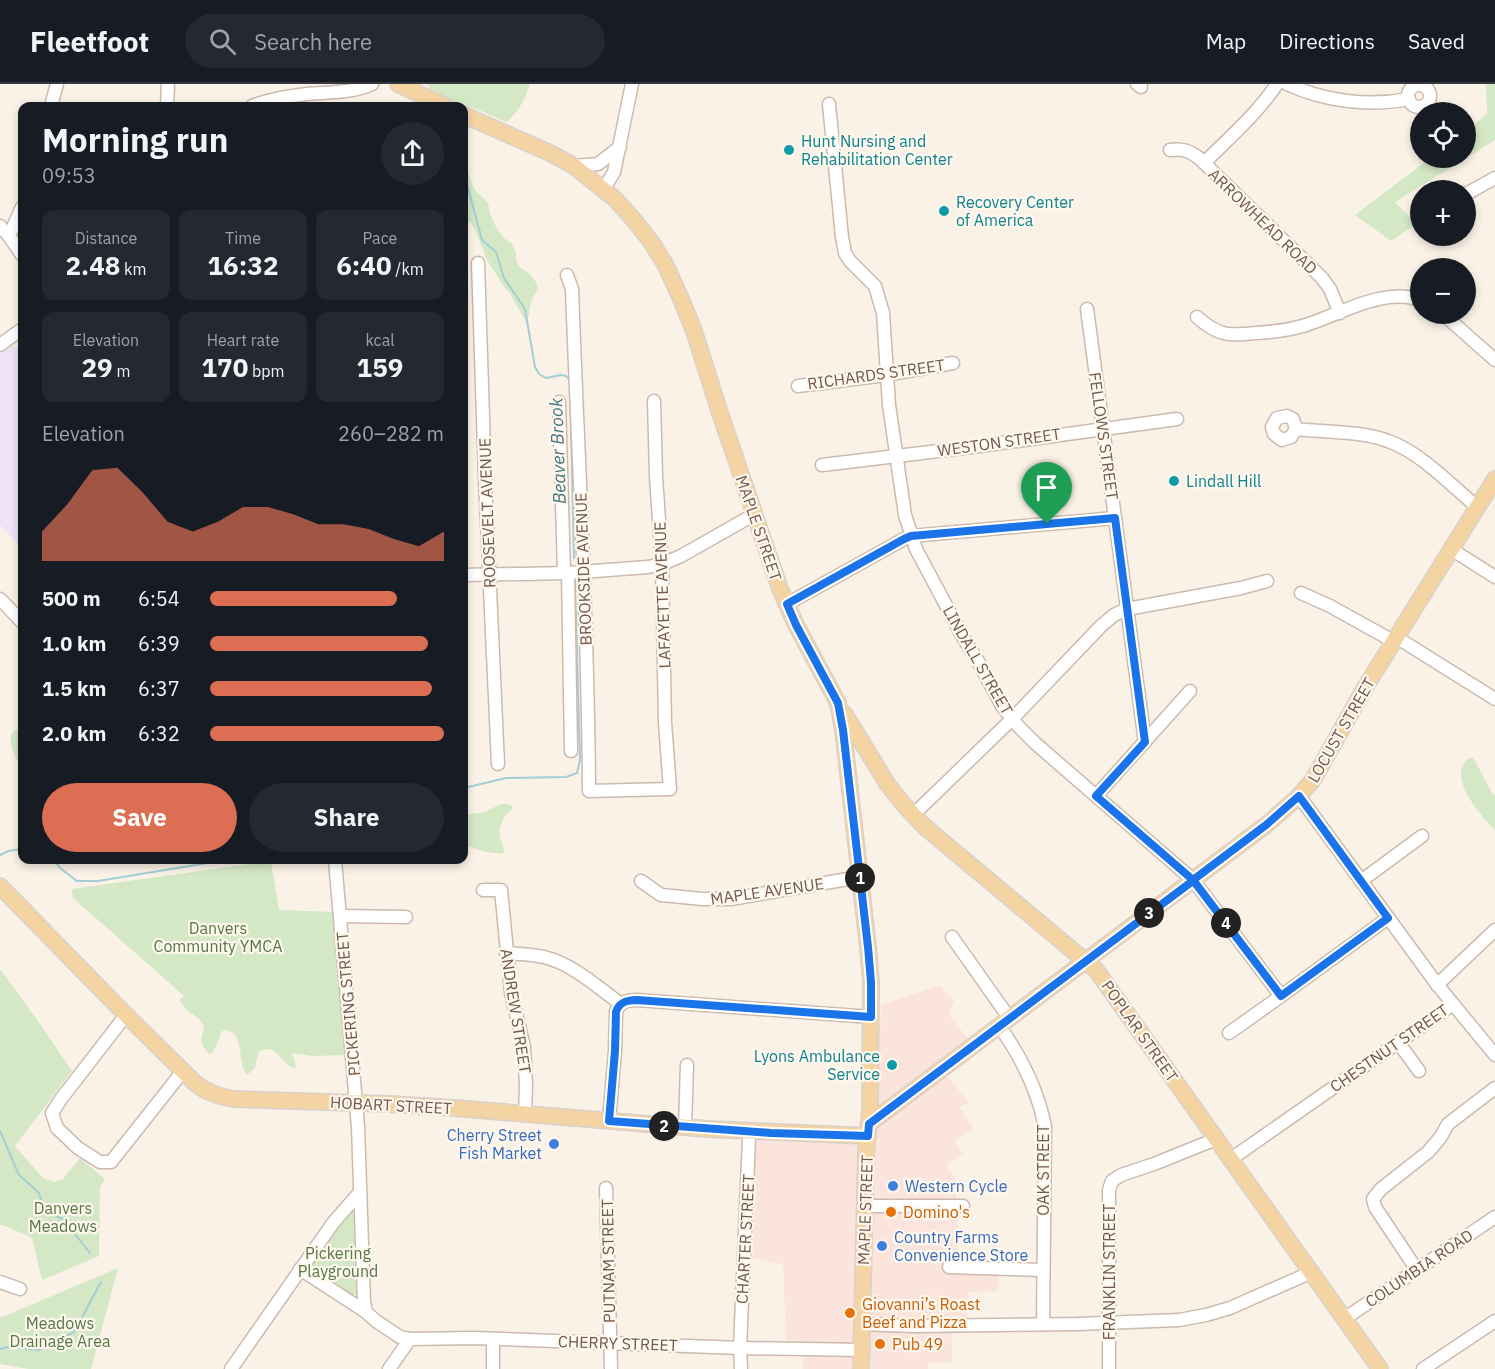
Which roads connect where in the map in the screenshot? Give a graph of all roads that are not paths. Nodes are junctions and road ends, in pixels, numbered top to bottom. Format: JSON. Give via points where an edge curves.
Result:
{"nodes":[{"id":1,"x":57,"y":84,"type":"edge"},
{"id":2,"x":168,"y":84,"type":"edge"},
{"id":3,"x":372,"y":84,"type":"edge"},
{"id":4,"x":398,"y":84,"type":"edge"},
{"id":5,"x":632,"y":84,"type":"edge"},
{"id":6,"x":1277,"y":84,"type":"edge"},
{"id":7,"x":1287,"y":84,"type":"edge"},
{"id":8,"x":1409,"y":99,"type":"dead end"},
{"id":9,"x":308,"y":100,"type":"edge"},
{"id":10,"x":52,"y":102,"type":"edge"},
{"id":11,"x":167,"y":102,"type":"edge"},
{"id":12,"x":266,"y":102,"type":"edge"},
{"id":13,"x":437,"y":102,"type":"edge"},
{"id":14,"x":829,"y":104,"type":"dead end"},
{"id":15,"x":468,"y":117,"type":"edge"},
{"id":16,"x":620,"y":147,"type":"junction"},
{"id":17,"x":1170,"y":150,"type":"dead end"},
{"id":18,"x":1204,"y":163,"type":"junction"},
{"id":19,"x":574,"y":166,"type":"junction"},
{"id":20,"x":1495,"y":178,"type":"edge"},
{"id":21,"x":1476,"y":188,"type":"edge"},
{"id":22,"x":604,"y":189,"type":"junction"},
{"id":23,"x":18,"y":216,"type":"edge"},
{"id":24,"x":0,"y":226,"type":"edge"},
{"id":25,"x":9,"y":236,"type":"junction"},
{"id":26,"x":18,"y":249,"type":"edge"},
{"id":27,"x":478,"y":263,"type":"dead end"},
{"id":28,"x":567,"y":275,"type":"dead end"},
{"id":29,"x":1410,"y":298,"type":"edge"},
{"id":30,"x":1087,"y":309,"type":"dead end"},
{"id":31,"x":1340,"y":313,"type":"junction"},
{"id":32,"x":1197,"y":317,"type":"dead end"},
{"id":33,"x":1454,"y":324,"type":"edge"},
{"id":34,"x":18,"y":333,"type":"edge"},
{"id":35,"x":0,"y":345,"type":"edge"},
{"id":36,"x":1495,"y":360,"type":"edge"},
{"id":37,"x":953,"y":363,"type":"dead end"},
{"id":38,"x":886,"y":375,"type":"junction"},
{"id":39,"x":798,"y":386,"type":"dead end"},
{"id":40,"x":654,"y":401,"type":"dead end"},
{"id":41,"x":559,"y":402,"type":"dead end"},
{"id":42,"x":1177,"y":419,"type":"dead end"},
{"id":43,"x":1102,"y":428,"type":"junction"},
{"id":44,"x":1296,"y":429,"type":"dead end"},
{"id":45,"x":896,"y":455,"type":"junction"},
{"id":46,"x":822,"y":465,"type":"dead end"},
{"id":47,"x":1495,"y":479,"type":"edge"},
{"id":48,"x":1478,"y":507,"type":"junction"},
{"id":49,"x":755,"y":514,"type":"junction"},
{"id":50,"x":1115,"y":518,"type":"junction"},
{"id":51,"x":911,"y":536,"type":"junction"},
{"id":52,"x":1451,"y":549,"type":"junction"},
{"id":53,"x":662,"y":564,"type":"junction"},
{"id":54,"x":584,"y":572,"type":"junction"},
{"id":55,"x":566,"y":573,"type":"junction"},
{"id":56,"x":489,"y":574,"type":"junction"},
{"id":57,"x":468,"y":575,"type":"edge"},
{"id":58,"x":1495,"y":577,"type":"edge"},
{"id":59,"x":1267,"y":581,"type":"dead end"},
{"id":60,"x":1301,"y":593,"type":"dead end"},
{"id":61,"x":0,"y":599,"type":"edge"},
{"id":62,"x":787,"y":604,"type":"junction"},
{"id":63,"x":1127,"y":609,"type":"junction"},
{"id":64,"x":18,"y":618,"type":"edge"},
{"id":65,"x":1395,"y":639,"type":"junction"},
{"id":66,"x":1190,"y":691,"type":"dead end"},
{"id":67,"x":1495,"y":699,"type":"edge"},
{"id":68,"x":838,"y":703,"type":"junction"},
{"id":69,"x":1012,"y":719,"type":"junction"},
{"id":70,"x":1145,"y":742,"type":"junction"},
{"id":71,"x":571,"y":751,"type":"dead end"},
{"id":72,"x":498,"y":764,"type":"dead end"},
{"id":73,"x":874,"y":764,"type":"junction"},
{"id":74,"x":847,"y":770,"type":"junction"},
{"id":75,"x":589,"y":791,"type":"joint"},
{"id":76,"x":1096,"y":796,"type":"junction"},
{"id":77,"x":1299,"y":796,"type":"junction"},
{"id":78,"x":913,"y":815,"type":"junction"},
{"id":79,"x":1422,"y":836,"type":"dead end"},
{"id":80,"x":335,"y":864,"type":"edge"},
{"id":81,"x":860,"y":878,"type":"junction"},
{"id":82,"x":1193,"y":880,"type":"junction"},
{"id":83,"x":642,"y":881,"type":"dead end"},
{"id":84,"x":1361,"y":881,"type":"junction"},
{"id":85,"x":0,"y":886,"type":"edge"},
{"id":86,"x":483,"y":890,"type":"dead end"},
{"id":87,"x":340,"y":916,"type":"junction"},
{"id":88,"x":406,"y":917,"type":"dead end"},
{"id":89,"x":1388,"y":918,"type":"junction"},
{"id":90,"x":1495,"y":930,"type":"edge"},
{"id":91,"x":952,"y":937,"type":"dead end"},
{"id":92,"x":506,"y":953,"type":"junction"},
{"id":93,"x":1086,"y":961,"type":"junction"},
{"id":94,"x":1437,"y":985,"type":"junction"},
{"id":95,"x":1281,"y":996,"type":"junction"},
{"id":96,"x":621,"y":1004,"type":"junction"},
{"id":97,"x":1453,"y":1004,"type":"junction"},
{"id":98,"x":126,"y":1015,"type":"junction"},
{"id":99,"x":871,"y":1017,"type":"junction"},
{"id":100,"x":1005,"y":1023,"type":"junction"},
{"id":101,"x":1229,"y":1034,"type":"dead end"},
{"id":102,"x":1398,"y":1042,"type":"junction"},
{"id":103,"x":1494,"y":1051,"type":"edge"},
{"id":104,"x":687,"y":1065,"type":"dead end"},
{"id":105,"x":183,"y":1071,"type":"junction"},
{"id":106,"x":1419,"y":1071,"type":"dead end"},
{"id":107,"x":1495,"y":1088,"type":"edge"},
{"id":108,"x":356,"y":1103,"type":"junction"},
{"id":109,"x":525,"y":1114,"type":"junction"},
{"id":110,"x":609,"y":1121,"type":"junction"},
{"id":111,"x":685,"y":1128,"type":"junction"},
{"id":112,"x":869,"y":1130,"type":"junction"},
{"id":113,"x":747,"y":1131,"type":"junction"},
{"id":114,"x":1216,"y":1139,"type":"junction"},
{"id":115,"x":1232,"y":1159,"type":"junction"},
{"id":116,"x":606,"y":1188,"type":"dead end"},
{"id":117,"x":360,"y":1192,"type":"junction"},
{"id":118,"x":865,"y":1206,"type":"junction"},
{"id":119,"x":963,"y":1206,"type":"dead end"},
{"id":120,"x":1495,"y":1217,"type":"edge"},
{"id":121,"x":949,"y":1267,"type":"dead end"},
{"id":122,"x":300,"y":1269,"type":"junction"},
{"id":123,"x":1043,"y":1270,"type":"junction"},
{"id":124,"x":1417,"y":1270,"type":"junction"},
{"id":125,"x":1312,"y":1272,"type":"junction"},
{"id":126,"x":0,"y":1282,"type":"edge"},
{"id":127,"x":20,"y":1289,"type":"dead end"},
{"id":128,"x":366,"y":1312,"type":"junction"},
{"id":129,"x":1344,"y":1319,"type":"junction"},
{"id":130,"x":1495,"y":1321,"type":"edge"},
{"id":131,"x":1110,"y":1322,"type":"junction"},
{"id":132,"x":862,"y":1324,"type":"junction"},
{"id":133,"x":1043,"y":1324,"type":"junction"},
{"id":134,"x":410,"y":1339,"type":"junction"},
{"id":135,"x":493,"y":1339,"type":"junction"},
{"id":136,"x":609,"y":1343,"type":"junction"},
{"id":137,"x":740,"y":1348,"type":"junction"},
{"id":138,"x":862,"y":1350,"type":"junction"},
{"id":139,"x":231,"y":1369,"type":"edge"},
{"id":140,"x":389,"y":1369,"type":"edge"},
{"id":141,"x":493,"y":1369,"type":"edge"},
{"id":142,"x":611,"y":1369,"type":"edge"},
{"id":143,"x":741,"y":1369,"type":"edge"},
{"id":144,"x":861,"y":1369,"type":"edge"},
{"id":145,"x":1109,"y":1369,"type":"edge"},
{"id":146,"x":1380,"y":1369,"type":"edge"},
{"id":147,"x":1423,"y":1369,"type":"edge"}],
"edges":[{"from":1,"to":10,"type":"street"},
{"from":2,"to":11,"type":"street"},
{"from":3,"to":9,"type":"street"},
{"from":4,"to":13,"type":"main road"},
{"from":5,"to":16,"type":"street"},
{"from":6,"to":18,"type":"street"},
{"from":7,"to":8,"type":"street","via":[[1342,100]]},
{"from":9,"to":12,"type":"street","via":[[280,98]]},
{"from":14,"to":38,"type":"street","name":"LINDALL STREET","via":[[845,253],[875,286],[883,314]]},
{"from":15,"to":19,"type":"main road","name":"MAPLE STREET"},
{"from":16,"to":19,"type":"street","via":[[598,164]]},
{"from":16,"to":22,"type":"street","via":[[614,172]]},
{"from":17,"to":18,"type":"street","name":"ARROWHEAD ROAD","via":[[1189,151]]},
{"from":18,"to":31,"type":"street","name":"ARROWHEAD ROAD","via":[[1322,278]]},
{"from":19,"to":22,"type":"main road","name":"MAPLE STREET"},
{"from":20,"to":21,"type":"street"},
{"from":22,"to":49,"type":"main road","name":"MAPLE STREET","via":[[634,220],[666,266],[694,331]]},
{"from":23,"to":25,"type":"street"},
{"from":24,"to":25,"type":"street"},
{"from":25,"to":26,"type":"street"},
{"from":27,"to":56,"type":"street","name":"ROOSEVELT AVENUE"},
{"from":28,"to":54,"type":"street","name":"BROOKSIDE AVENUE","via":[[572,289]]},
{"from":29,"to":31,"type":"street","via":[[1388,297]]},
{"from":30,"to":43,"type":"street","name":"FELLOWS STREET"},
{"from":31,"to":32,"type":"street","via":[[1287,330],[1241,334],[1220,333]]},
{"from":33,"to":36,"type":"street"},
{"from":34,"to":35,"type":"street"},
{"from":37,"to":38,"type":"street","name":"RICHARDS STREET"},
{"from":38,"to":39,"type":"street","name":"RICHARDS STREET"},
{"from":38,"to":45,"type":"street","name":"LINDALL STREET"},
{"from":40,"to":53,"type":"street","name":"LAFAYETTE AVENUE"},
{"from":41,"to":55,"type":"street","name":"BROOKSIDE AVENUE"},
{"from":42,"to":43,"type":"street","name":"WESTON STREET"},
{"from":43,"to":45,"type":"street","name":"WESTON STREET"},
{"from":43,"to":50,"type":"street","name":"FELLOWS STREET"},
{"from":44,"to":48,"type":"street","via":[[1374,437],[1398,445]]},
{"from":45,"to":46,"type":"street","name":"WESTON STREET"},
{"from":45,"to":51,"type":"street","name":"LINDALL STREET"},
{"from":47,"to":48,"type":"main road","name":"LOCUST STREET"},
{"from":48,"to":52,"type":"main road","name":"LOCUST STREET"},
{"from":49,"to":53,"type":"street"},
{"from":49,"to":62,"type":"main road","name":"MAPLE STREET"},
{"from":50,"to":51,"type":"street"},
{"from":50,"to":63,"type":"street","name":"FELLOWS STREET"},
{"from":51,"to":62,"type":"street"},
{"from":51,"to":69,"type":"street","name":"LINDALL STREET","via":[[964,639]]},
{"from":52,"to":58,"type":"street"},
{"from":52,"to":65,"type":"main road","name":"LOCUST STREET"},
{"from":53,"to":54,"type":"street"},
{"from":53,"to":75,"type":"street","name":"LAFAYETTE AVENUE","via":[[670,789]]},
{"from":54,"to":55,"type":"street"},
{"from":54,"to":75,"type":"street","name":"BROOKSIDE AVENUE"},
{"from":55,"to":56,"type":"street"},
{"from":55,"to":71,"type":"street","name":"BROOKSIDE AVENUE"},
{"from":56,"to":57,"type":"street"},
{"from":56,"to":72,"type":"street","name":"ROOSEVELT AVENUE"},
{"from":59,"to":63,"type":"street"},
{"from":60,"to":65,"type":"street"},
{"from":61,"to":64,"type":"street"},
{"from":62,"to":68,"type":"main road","name":"MAPLE STREET"},
{"from":63,"to":69,"type":"street","via":[[1101,626]]},
{"from":63,"to":70,"type":"street","name":"FELLOWS STREET"},
{"from":65,"to":67,"type":"street"},
{"from":65,"to":77,"type":"main road","name":"LOCUST STREET","via":[[1313,780]]},
{"from":66,"to":70,"type":"street"},
{"from":68,"to":73,"type":"main road","name":"POPLAR STREET"},
{"from":68,"to":74,"type":"main road","name":"MAPLE STREET"},
{"from":69,"to":76,"type":"street","name":"LINDALL STREET"},
{"from":69,"to":78,"type":"street"},
{"from":70,"to":76,"type":"street"},
{"from":73,"to":74,"type":"main road"},
{"from":73,"to":78,"type":"main road","name":"POPLAR STREET"},
{"from":74,"to":81,"type":"main road","name":"MAPLE STREET"},
{"from":76,"to":82,"type":"street","name":"LINDALL STREET"},
{"from":77,"to":82,"type":"main road","name":"LOCUST STREET"},
{"from":77,"to":84,"type":"street","name":"CHESTNUT STREET"},
{"from":78,"to":93,"type":"main road","name":"POPLAR STREET"},
{"from":79,"to":84,"type":"street"},
{"from":80,"to":87,"type":"street","name":"PICKERING STREET"},
{"from":81,"to":83,"type":"street","name":"MAPLE AVENUE","via":[[731,899],[661,895]]},
{"from":81,"to":99,"type":"main road","name":"MAPLE STREET"},
{"from":82,"to":93,"type":"main road","name":"LOCUST STREET"},
{"from":82,"to":95,"type":"street","name":"LINDALL STREET"},
{"from":84,"to":89,"type":"street","name":"CHESTNUT STREET"},
{"from":85,"to":98,"type":"main road","name":"HOBART STREET"},
{"from":86,"to":92,"type":"street","name":"ANDREW STREET","via":[[501,890]]},
{"from":87,"to":88,"type":"street"},
{"from":87,"to":108,"type":"street","name":"PICKERING STREET"},
{"from":89,"to":94,"type":"street","name":"CHESTNUT STREET"},
{"from":89,"to":95,"type":"street"},
{"from":90,"to":94,"type":"street"},
{"from":91,"to":100,"type":"street","name":"OAK STREET"},
{"from":92,"to":96,"type":"street","via":[[558,962]]},
{"from":92,"to":109,"type":"street","name":"ANDREW STREET","via":[[524,1047]]},
{"from":93,"to":100,"type":"main road","name":"LOCUST STREET"},
{"from":93,"to":114,"type":"main road","name":"POPLAR STREET"},
{"from":94,"to":97,"type":"street","name":"CHESTNUT STREET"},
{"from":95,"to":101,"type":"street"},
{"from":96,"to":99,"type":"street","via":[[637,1000]]},
{"from":96,"to":110,"type":"street","via":[[616,1012]]},
{"from":97,"to":102,"type":"street","name":"CHESTNUT STREET"},
{"from":97,"to":103,"type":"street"},
{"from":98,"to":105,"type":"main road","name":"HOBART STREET"},
{"from":98,"to":105,"type":"street","via":[[52,1113],[57,1128],[100,1162],[111,1162]]},
{"from":99,"to":112,"type":"main road","name":"MAPLE STREET"},
{"from":100,"to":112,"type":"main road","name":"LOCUST STREET"},
{"from":100,"to":123,"type":"street","name":"OAK STREET","via":[[1039,1102],[1045,1127]]},
{"from":102,"to":106,"type":"street"},
{"from":102,"to":115,"type":"street","name":"CHESTNUT STREET"},
{"from":104,"to":111,"type":"street"},
{"from":105,"to":108,"type":"main road","name":"HOBART STREET","via":[[202,1089],[233,1099]]},
{"from":107,"to":124,"type":"street","via":[[1448,1124],[1428,1152],[1373,1199]]},
{"from":108,"to":109,"type":"main road","name":"HOBART STREET"},
{"from":108,"to":117,"type":"street","name":"PICKERING STREET"},
{"from":109,"to":110,"type":"main road","name":"HOBART STREET"},
{"from":110,"to":111,"type":"main road","name":"HOBART STREET"},
{"from":111,"to":113,"type":"main road","name":"HOBART STREET"},
{"from":112,"to":113,"type":"main road","name":"HOBART STREET"},
{"from":112,"to":118,"type":"main road","name":"MAPLE STREET"},
{"from":113,"to":137,"type":"street","name":"CHARTER STREET"},
{"from":114,"to":115,"type":"main road","name":"POPLAR STREET"},
{"from":114,"to":131,"type":"street","name":"FRANKLIN STREET","via":[[1121,1175],[1110,1185]]},
{"from":115,"to":125,"type":"main road","name":"POPLAR STREET"},
{"from":116,"to":136,"type":"street","name":"PUTNAM STREET"},
{"from":117,"to":122,"type":"street"},
{"from":117,"to":128,"type":"street","name":"PICKERING STREET"},
{"from":118,"to":119,"type":"street"},
{"from":118,"to":132,"type":"main road","name":"MAPLE STREET"},
{"from":120,"to":124,"type":"street","name":"COLUMBIA ROAD"},
{"from":121,"to":123,"type":"street"},
{"from":122,"to":128,"type":"street"},
{"from":122,"to":139,"type":"street"},
{"from":123,"to":133,"type":"street","name":"OAK STREET"},
{"from":124,"to":129,"type":"street","name":"COLUMBIA ROAD"},
{"from":125,"to":129,"type":"main road","name":"POPLAR STREET"},
{"from":125,"to":131,"type":"street","via":[[1206,1315],[1179,1320]]},
{"from":126,"to":127,"type":"street"},
{"from":128,"to":134,"type":"street","via":[[400,1337]]},
{"from":129,"to":146,"type":"main road","name":"POPLAR STREET"},
{"from":130,"to":147,"type":"street"},
{"from":131,"to":133,"type":"street"},
{"from":131,"to":145,"type":"street","name":"FRANKLIN STREET"},
{"from":132,"to":133,"type":"street"},
{"from":132,"to":138,"type":"main road","name":"MAPLE STREET"},
{"from":134,"to":135,"type":"street","name":"CHERRY STREET"},
{"from":134,"to":140,"type":"street"},
{"from":135,"to":136,"type":"street","name":"CHERRY STREET"},
{"from":135,"to":141,"type":"street"},
{"from":136,"to":137,"type":"street","name":"CHERRY STREET"},
{"from":136,"to":142,"type":"street","name":"PUTNAM STREET"},
{"from":137,"to":138,"type":"street","name":"CHERRY STREET"},
{"from":137,"to":143,"type":"street","name":"CHARTER STREET"},
{"from":138,"to":144,"type":"main road","name":"MAPLE STREET"}]}
